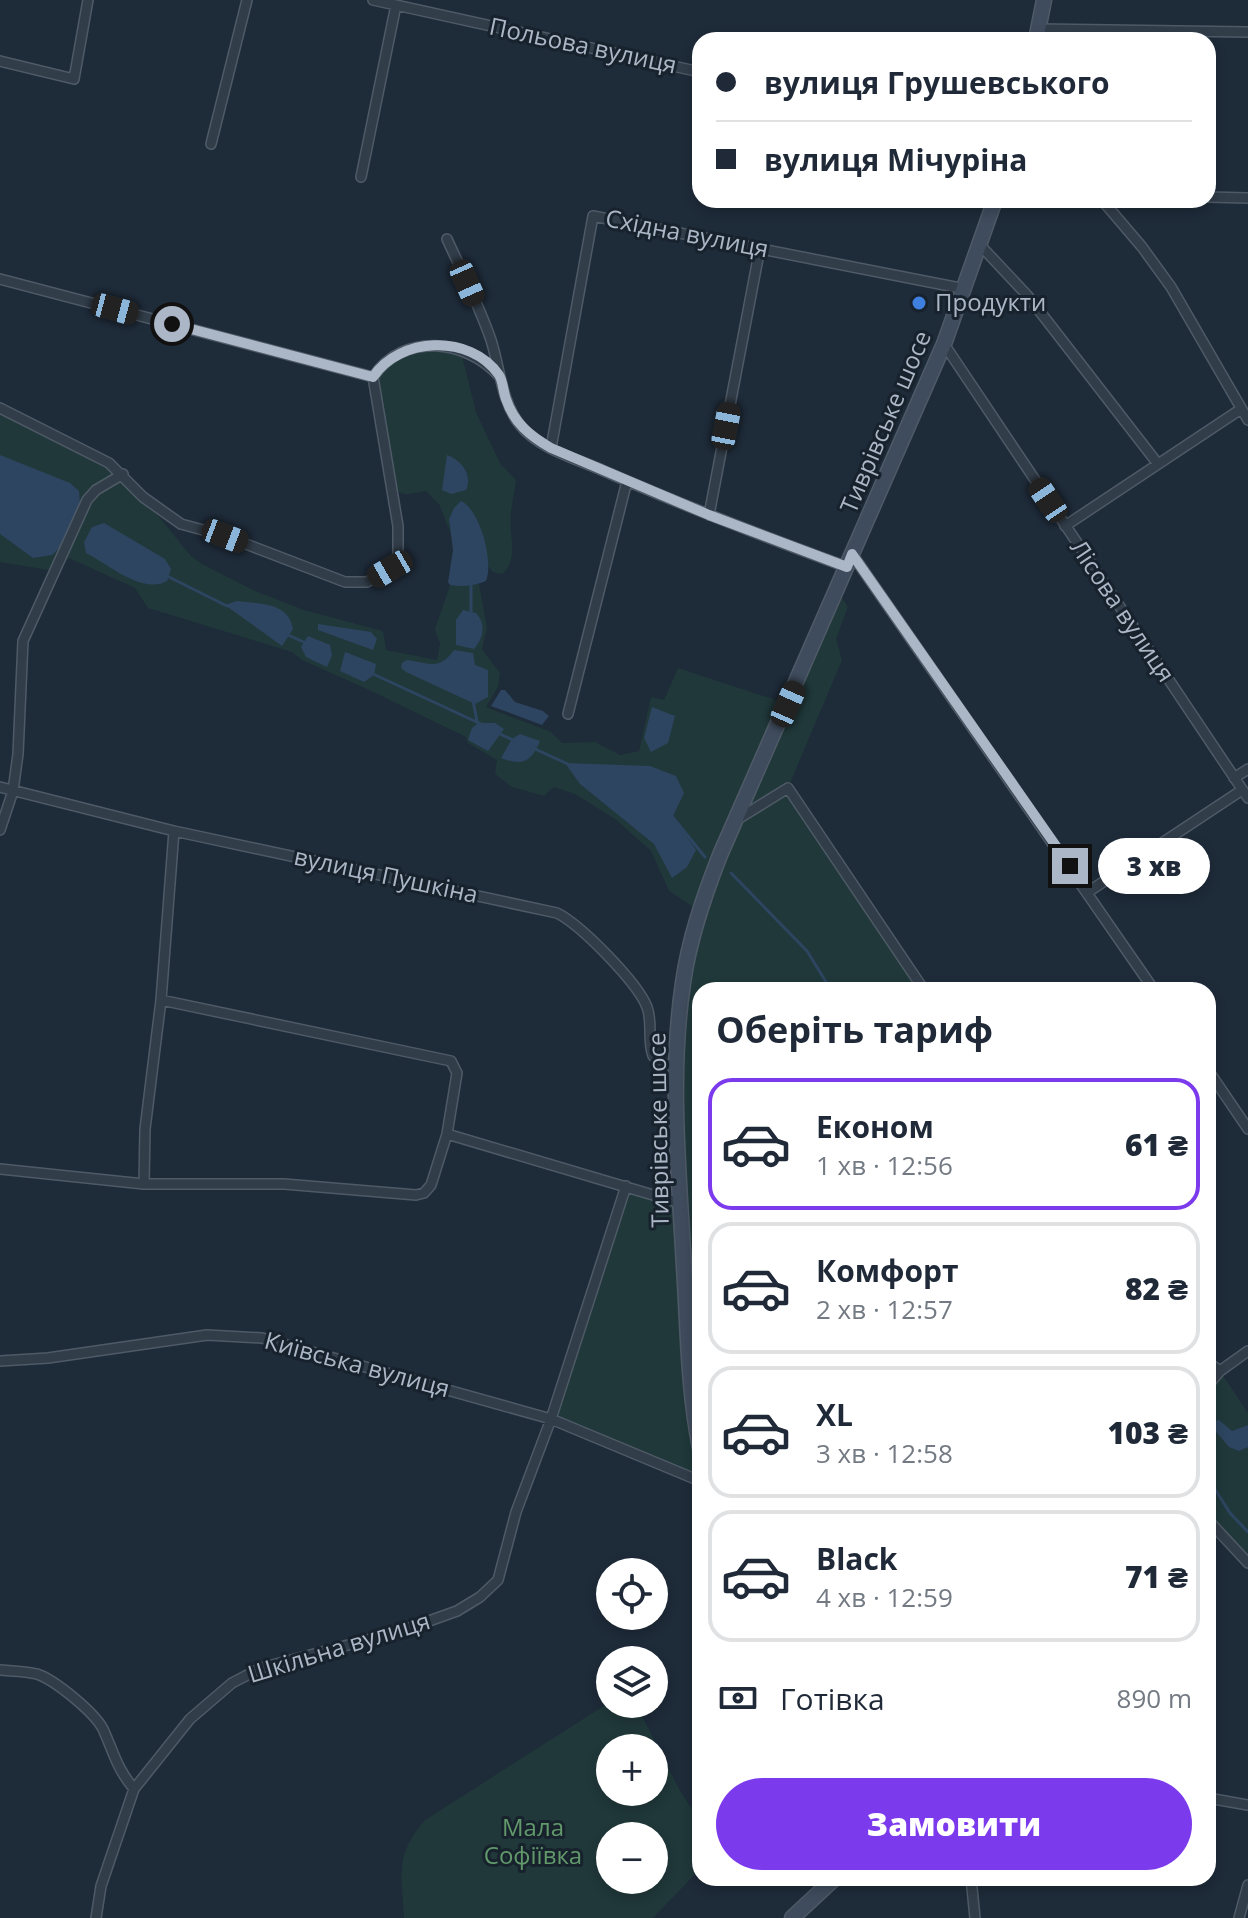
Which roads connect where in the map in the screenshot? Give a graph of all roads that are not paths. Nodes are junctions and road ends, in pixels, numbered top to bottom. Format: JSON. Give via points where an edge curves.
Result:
{"nodes":[{"id":1,"x":88,"y":0,"type":"edge"},
{"id":2,"x":247,"y":0,"type":"edge"},
{"id":3,"x":373,"y":0,"type":"edge"},
{"id":4,"x":1044,"y":0,"type":"edge"},
{"id":5,"x":396,"y":5,"type":"junction"},
{"id":6,"x":1038,"y":32,"type":"edge"},
{"id":7,"x":1216,"y":32,"type":"edge"},
{"id":8,"x":1248,"y":32,"type":"edge"},
{"id":9,"x":0,"y":61,"type":"edge"},
{"id":10,"x":692,"y":70,"type":"edge"},
{"id":11,"x":211,"y":144,"type":"dead end"},
{"id":12,"x":361,"y":177,"type":"dead end"},
{"id":13,"x":1216,"y":197,"type":"edge"},
{"id":14,"x":1248,"y":198,"type":"edge"},
{"id":15,"x":992,"y":208,"type":"edge"},
{"id":16,"x":1109,"y":208,"type":"edge"},
{"id":17,"x":447,"y":239,"type":"dead end"},
{"id":18,"x":980,"y":245,"type":"junction"},
{"id":19,"x":760,"y":248,"type":"junction"},
{"id":20,"x":0,"y":279,"type":"edge"},
{"id":21,"x":965,"y":289,"type":"junction"},
{"id":22,"x":944,"y":344,"type":"junction"},
{"id":23,"x":373,"y":377,"type":"junction"},
{"id":24,"x":500,"y":377,"type":"junction"},
{"id":25,"x":0,"y":408,"type":"edge"},
{"id":26,"x":1241,"y":409,"type":"junction"},
{"id":27,"x":1248,"y":420,"type":"edge"},
{"id":28,"x":551,"y":448,"type":"junction"},
{"id":29,"x":1158,"y":464,"type":"junction"},
{"id":30,"x":123,"y":474,"type":"junction"},
{"id":31,"x":627,"y":481,"type":"junction"},
{"id":32,"x":709,"y":515,"type":"junction"},
{"id":33,"x":1065,"y":526,"type":"junction"},
{"id":34,"x":850,"y":561,"type":"junction"},
{"id":35,"x":568,"y":714,"type":"dead end"},
{"id":36,"x":1248,"y":769,"type":"edge"},
{"id":37,"x":1234,"y":778,"type":"junction"},
{"id":38,"x":0,"y":787,"type":"edge"},
{"id":39,"x":13,"y":791,"type":"junction"},
{"id":40,"x":1245,"y":794,"type":"edge"},
{"id":41,"x":735,"y":820,"type":"junction"},
{"id":42,"x":0,"y":830,"type":"edge"},
{"id":43,"x":174,"y":831,"type":"junction"},
{"id":44,"x":1088,"y":892,"type":"junction"},
{"id":45,"x":919,"y":982,"type":"edge"},
{"id":46,"x":1149,"y":982,"type":"edge"},
{"id":47,"x":161,"y":1000,"type":"junction"},
{"id":48,"x":676,"y":1066,"type":"junction"},
{"id":49,"x":1216,"y":1082,"type":"edge"},
{"id":50,"x":1248,"y":1129,"type":"edge"},
{"id":51,"x":447,"y":1134,"type":"junction"},
{"id":52,"x":0,"y":1169,"type":"edge"},
{"id":53,"x":144,"y":1184,"type":"junction"},
{"id":54,"x":626,"y":1186,"type":"junction"},
{"id":55,"x":680,"y":1203,"type":"junction"},
{"id":56,"x":1248,"y":1351,"type":"edge"},
{"id":57,"x":0,"y":1361,"type":"edge"},
{"id":58,"x":1216,"y":1368,"type":"edge"},
{"id":59,"x":1220,"y":1371,"type":"junction"},
{"id":60,"x":1216,"y":1376,"type":"edge"},
{"id":61,"x":692,"y":1383,"type":"edge"},
{"id":62,"x":551,"y":1419,"type":"junction"},
{"id":63,"x":692,"y":1478,"type":"edge"},
{"id":64,"x":1216,"y":1529,"type":"edge"},
{"id":65,"x":1248,"y":1563,"type":"edge"},
{"id":66,"x":0,"y":1670,"type":"edge"},
{"id":67,"x":134,"y":1789,"type":"junction"},
{"id":68,"x":1216,"y":1799,"type":"edge"},
{"id":69,"x":1248,"y":1805,"type":"edge"},
{"id":70,"x":1248,"y":1885,"type":"edge"},
{"id":71,"x":826,"y":1886,"type":"edge"},
{"id":72,"x":972,"y":1886,"type":"edge"},
{"id":73,"x":96,"y":1918,"type":"edge"},
{"id":74,"x":792,"y":1918,"type":"edge"},
{"id":75,"x":975,"y":1918,"type":"edge"},
{"id":76,"x":1239,"y":1918,"type":"edge"}],
"edges":[{"from":1,"to":9,"type":"street","via":[[74,79]]},
{"from":2,"to":11,"type":"street"},
{"from":3,"to":5,"type":"street","name":"Польова вулиця"},
{"from":4,"to":6,"type":"main road"},
{"from":5,"to":10,"type":"street","name":"Польова вулиця"},
{"from":5,"to":12,"type":"street"},
{"from":7,"to":8,"type":"street"},
{"from":13,"to":14,"type":"street"},
{"from":15,"to":18,"type":"main road","name":"Тиврівське шосе"},
{"from":16,"to":26,"type":"street","via":[[1171,287]]},
{"from":17,"to":24,"type":"street","via":[[491,339]]},
{"from":18,"to":21,"type":"main road","name":"Тиврівське шосе"},
{"from":18,"to":29,"type":"street","via":[[1027,295]]},
{"from":19,"to":21,"type":"street","name":"Східна вулиця"},
{"from":19,"to":28,"type":"street","name":"Східна вулиця","via":[[593,216]]},
{"from":19,"to":32,"type":"street"},
{"from":20,"to":23,"type":"street"},
{"from":21,"to":22,"type":"main road","name":"Тиврівське шосе"},
{"from":22,"to":33,"type":"street","name":"Лісова вулиця"},
{"from":22,"to":34,"type":"main road","name":"Тиврівське шосе"},
{"from":23,"to":24,"type":"street","via":[[400,353],[430,345],[476,356]]},
{"from":23,"to":30,"type":"street","via":[[398,526],[398,557],[390,569],[367,582],[345,582],[181,524],[143,497]]},
{"from":24,"to":28,"type":"street","via":[[521,426]]},
{"from":25,"to":30,"type":"street"},
{"from":26,"to":27,"type":"street"},
{"from":26,"to":29,"type":"street"},
{"from":28,"to":31,"type":"street"},
{"from":29,"to":33,"type":"street"},
{"from":30,"to":39,"type":"street","via":[[87,500],[23,641]]},
{"from":31,"to":32,"type":"street"},
{"from":31,"to":35,"type":"street"},
{"from":32,"to":34,"type":"street"},
{"from":33,"to":37,"type":"street","name":"Лісова вулиця"},
{"from":34,"to":41,"type":"main road","name":"Тиврівське шосе"},
{"from":34,"to":44,"type":"street"},
{"from":36,"to":37,"type":"street"},
{"from":37,"to":40,"type":"street","name":"Лісова вулиця"},
{"from":38,"to":39,"type":"street","name":"вулиця Пушкіна"},
{"from":39,"to":42,"type":"street"},
{"from":39,"to":43,"type":"street","name":"вулиця Пушкіна"},
{"from":40,"to":44,"type":"street"},
{"from":41,"to":45,"type":"street","via":[[788,788]]},
{"from":41,"to":48,"type":"main road","name":"Тиврівське шосе","via":[[689,950]]},
{"from":43,"to":47,"type":"street"},
{"from":43,"to":48,"type":"street","name":"вулиця Пушкіна","via":[[557,913],[578,927],[638,991],[650,1017],[653,1056]]},
{"from":44,"to":46,"type":"street"},
{"from":47,"to":51,"type":"street","via":[[451,1061],[457,1073]]},
{"from":47,"to":53,"type":"street","via":[[145,1129]]},
{"from":48,"to":55,"type":"main road","name":"Тиврівське шосе"},
{"from":49,"to":50,"type":"street"},
{"from":51,"to":53,"type":"street","via":[[431,1185],[416,1195],[284,1184]]},
{"from":51,"to":54,"type":"street"},
{"from":52,"to":53,"type":"street"},
{"from":54,"to":55,"type":"street"},
{"from":54,"to":62,"type":"street","name":"Шкільна вулиця"},
{"from":55,"to":61,"type":"main road","name":"Тиврівське шосе"},
{"from":56,"to":59,"type":"street"},
{"from":57,"to":62,"type":"street","name":"Київська вулиця","via":[[207,1335],[262,1338]]},
{"from":58,"to":59,"type":"street"},
{"from":59,"to":60,"type":"street"},
{"from":62,"to":63,"type":"street","name":"Київська вулиця"},
{"from":62,"to":67,"type":"street","name":"Шкільна вулиця","via":[[516,1512],[498,1580],[480,1597],[401,1631],[273,1664],[232,1683],[190,1719]]},
{"from":64,"to":65,"type":"street"},
{"from":66,"to":67,"type":"street","via":[[45,1677],[88,1711]]},
{"from":67,"to":73,"type":"street","name":"Шкільна вулиця","via":[[101,1886]]},
{"from":68,"to":69,"type":"street"},
{"from":70,"to":76,"type":"street"},
{"from":71,"to":74,"type":"main road"},
{"from":72,"to":75,"type":"street"}]}
